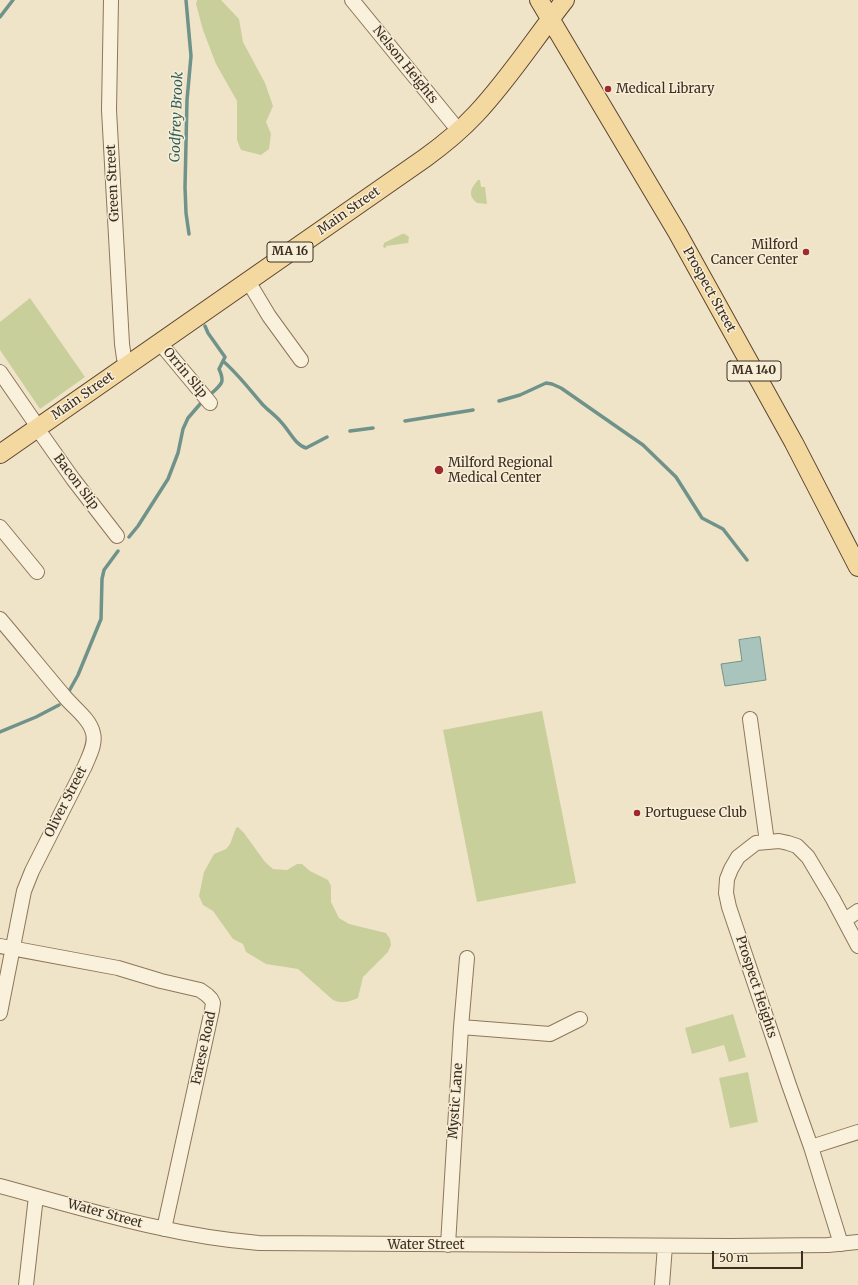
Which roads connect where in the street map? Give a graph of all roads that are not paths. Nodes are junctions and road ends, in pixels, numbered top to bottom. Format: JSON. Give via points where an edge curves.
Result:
{"nodes":[{"id":1,"x":111,"y":0,"type":"edge"},
{"id":2,"x":352,"y":0,"type":"edge"},
{"id":3,"x":539,"y":0,"type":"edge"},
{"id":4,"x":565,"y":0,"type":"edge"},
{"id":5,"x":551,"y":18,"type":"junction"},
{"id":6,"x":459,"y":130,"type":"junction"},
{"id":7,"x":248,"y":281,"type":"junction"},
{"id":8,"x":160,"y":343,"type":"junction"},
{"id":9,"x":301,"y":360,"type":"dead end"},
{"id":10,"x":127,"y":365,"type":"junction"},
{"id":11,"x":0,"y":372,"type":"edge"},
{"id":12,"x":210,"y":403,"type":"dead end"},
{"id":13,"x":38,"y":428,"type":"junction"},
{"id":14,"x":0,"y":454,"type":"edge"},
{"id":15,"x":0,"y":527,"type":"edge"},
{"id":16,"x":117,"y":536,"type":"dead end"},
{"id":17,"x":858,"y":567,"type":"edge"},
{"id":18,"x":37,"y":572,"type":"dead end"},
{"id":19,"x":0,"y":618,"type":"edge"},
{"id":20,"x":750,"y":719,"type":"dead end"},
{"id":21,"x":767,"y":842,"type":"junction"},
{"id":22,"x":858,"y":911,"type":"edge"},
{"id":23,"x":845,"y":920,"type":"junction"},
{"id":24,"x":858,"y":946,"type":"edge"},
{"id":25,"x":6,"y":947,"type":"edge"},
{"id":26,"x":466,"y":958,"type":"dead end"},
{"id":27,"x":0,"y":1013,"type":"edge"},
{"id":28,"x":580,"y":1019,"type":"dead end"},
{"id":29,"x":461,"y":1027,"type":"junction"},
{"id":30,"x":858,"y":1132,"type":"edge"},
{"id":31,"x":811,"y":1147,"type":"junction"},
{"id":32,"x":0,"y":1186,"type":"edge"},
{"id":33,"x":36,"y":1196,"type":"junction"},
{"id":34,"x":164,"y":1229,"type":"junction"},
{"id":35,"x":858,"y":1242,"type":"edge"},
{"id":36,"x":841,"y":1244,"type":"junction"},
{"id":37,"x":448,"y":1245,"type":"junction"},
{"id":38,"x":665,"y":1246,"type":"junction"},
{"id":39,"x":26,"y":1285,"type":"edge"},
{"id":40,"x":662,"y":1285,"type":"edge"}],
"edges":[{"from":1,"to":10,"type":"street","name":"Green Street","via":[[109,110],[122,344]]},
{"from":2,"to":6,"type":"street","name":"Nelson Heights"},
{"from":3,"to":5,"type":"main road","number":"MA 140"},
{"from":4,"to":5,"type":"main road","name":"Main Street","number":"MA 16"},
{"from":5,"to":6,"type":"main road","name":"Main Street","number":"MA 16","via":[[487,101]]},
{"from":5,"to":17,"type":"main road","name":"Prospect Street","number":"MA 140","via":[[677,232],[791,437]]},
{"from":6,"to":7,"type":"main road","name":"Main Street","number":"MA 16","via":[[425,158]]},
{"from":7,"to":8,"type":"main road","name":"Main Street","number":"MA 16"},
{"from":7,"to":9,"type":"street","via":[[269,316]]},
{"from":8,"to":10,"type":"main road","name":"Main Street","number":"MA 16"},
{"from":8,"to":12,"type":"street","name":"Orrin Slip"},
{"from":10,"to":13,"type":"main road","name":"Main Street","number":"MA 16"},
{"from":11,"to":13,"type":"street","name":"Bacon Slip"},
{"from":13,"to":14,"type":"main road","name":"Main Street","number":"MA 16"},
{"from":13,"to":16,"type":"street","name":"Bacon Slip"},
{"from":15,"to":18,"type":"street"},
{"from":19,"to":25,"type":"street","name":"Oliver Street","via":[[87,722],[94,737],[85,766],[32,870]]},
{"from":20,"to":21,"type":"street"},
{"from":21,"to":23,"type":"street","name":"Prospect Heights","via":[[779,841],[798,846],[808,857]]},
{"from":21,"to":31,"type":"street","name":"Prospect Heights","via":[[756,843],[738,857],[727,879],[726,893]]},
{"from":22,"to":23,"type":"street"},
{"from":23,"to":24,"type":"street","name":"Prospect Heights"},
{"from":25,"to":27,"type":"street","name":"Oliver Street"},
{"from":25,"to":34,"type":"street","name":"Farese Road","via":[[123,969],[200,990],[212,1001]]},
{"from":26,"to":29,"type":"street","name":"Mystic Lane"},
{"from":28,"to":29,"type":"street","via":[[550,1034]]},
{"from":29,"to":37,"type":"street","name":"Mystic Lane"},
{"from":30,"to":31,"type":"street"},
{"from":31,"to":36,"type":"street","name":"Prospect Heights"},
{"from":32,"to":33,"type":"street","name":"Water Street"},
{"from":33,"to":34,"type":"street","name":"Water Street"},
{"from":33,"to":39,"type":"street"},
{"from":34,"to":37,"type":"street","name":"Water Street","via":[[268,1244]]},
{"from":35,"to":36,"type":"street","name":"Water Street"},
{"from":36,"to":38,"type":"street","name":"Water Street"},
{"from":37,"to":38,"type":"street","name":"Water Street"},
{"from":38,"to":40,"type":"street"}]}
